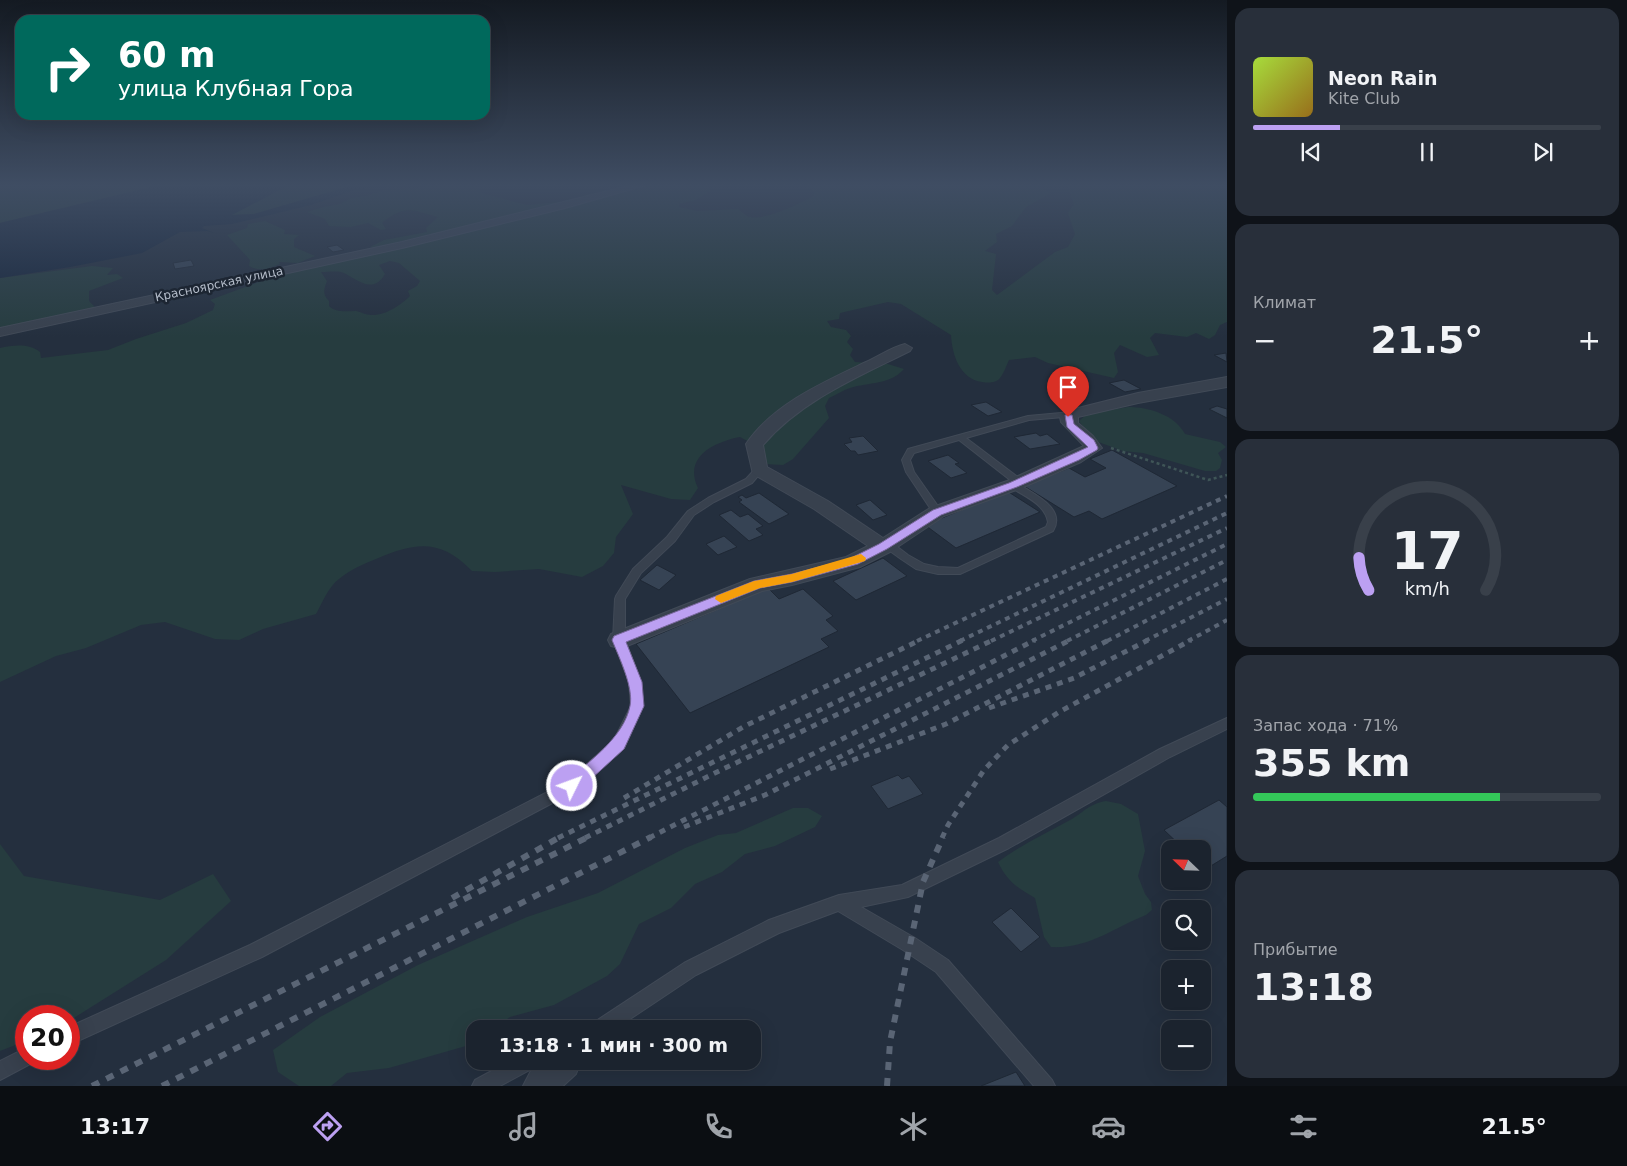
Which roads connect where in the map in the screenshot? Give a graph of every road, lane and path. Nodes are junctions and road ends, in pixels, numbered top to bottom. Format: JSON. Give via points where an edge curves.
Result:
{"nodes":[{"id":1,"x":435,"y":236,"type":"edge"},
{"id":2,"x":0,"y":332,"type":"edge"},
{"id":3,"x":906,"y":348,"type":"dead end"},
{"id":4,"x":1227,"y":382,"type":"edge"},
{"id":5,"x":1072,"y":414,"type":"junction"},
{"id":6,"x":962,"y":439,"type":"junction"},
{"id":7,"x":1093,"y":448,"type":"junction"},
{"id":8,"x":759,"y":470,"type":"junction"},
{"id":9,"x":1227,"y":475,"type":"edge"},
{"id":10,"x":1016,"y":483,"type":"junction"},
{"id":11,"x":937,"y":512,"type":"junction"},
{"id":12,"x":885,"y":545,"type":"junction"},
{"id":13,"x":619,"y":640,"type":"junction"},
{"id":14,"x":1227,"y":723,"type":"edge"},
{"id":15,"x":839,"y":903,"type":"junction"},
{"id":16,"x":613,"y":1020,"type":"edge"},
{"id":17,"x":80,"y":1031,"type":"edge"},
{"id":18,"x":15,"y":1063,"type":"edge"},
{"id":19,"x":512,"y":1070,"type":"edge"},
{"id":20,"x":555,"y":1070,"type":"edge"},
{"id":21,"x":0,"y":1071,"type":"edge"},
{"id":22,"x":481,"y":1086,"type":"edge"},
{"id":23,"x":541,"y":1086,"type":"edge"},
{"id":24,"x":1046,"y":1086,"type":"edge"}],
"edges":[{"from":1,"to":2,"type":"street","name":"Красноярская улица"},
{"from":3,"to":8,"type":"street","via":[[797,404],[763,432],[754,444]]},
{"from":4,"to":5,"type":"street"},
{"from":5,"to":6,"type":"lane","via":[[1028,418]]},
{"from":5,"to":7,"type":"street","via":[[1068,417],[1070,425],[1091,442]]},
{"from":6,"to":10,"type":"lane"},
{"from":6,"to":11,"type":"lane","via":[[910,451],[906,460],[910,472]]},
{"from":7,"to":9,"type":"path","via":[[1108,447],[1208,480]]},
{"from":7,"to":10,"type":"street"},
{"from":8,"to":12,"type":"street"},
{"from":8,"to":13,"type":"lane","via":[[749,481],[691,513],[671,539],[637,571],[620,599]]},
{"from":10,"to":11,"type":"street"},
{"from":10,"to":12,"type":"lane","via":[[1049,509],[1054,518],[1050,529],[960,571],[931,571]]},
{"from":11,"to":12,"type":"street"},
{"from":12,"to":13,"type":"street","via":[[853,562],[758,584]]},
{"from":13,"to":17,"type":"lane","via":[[635,682],[637,706],[619,744],[572,786],[256,950]]},
{"from":14,"to":15,"type":"lane","via":[[1165,753],[1004,843],[909,889]]},
{"from":15,"to":16,"type":"lane","via":[[775,926],[690,969]]},
{"from":15,"to":24,"type":"lane","via":[[942,966]]},
{"from":18,"to":21,"type":"lane"},
{"from":19,"to":22,"type":"lane"},
{"from":20,"to":23,"type":"street"}]}
